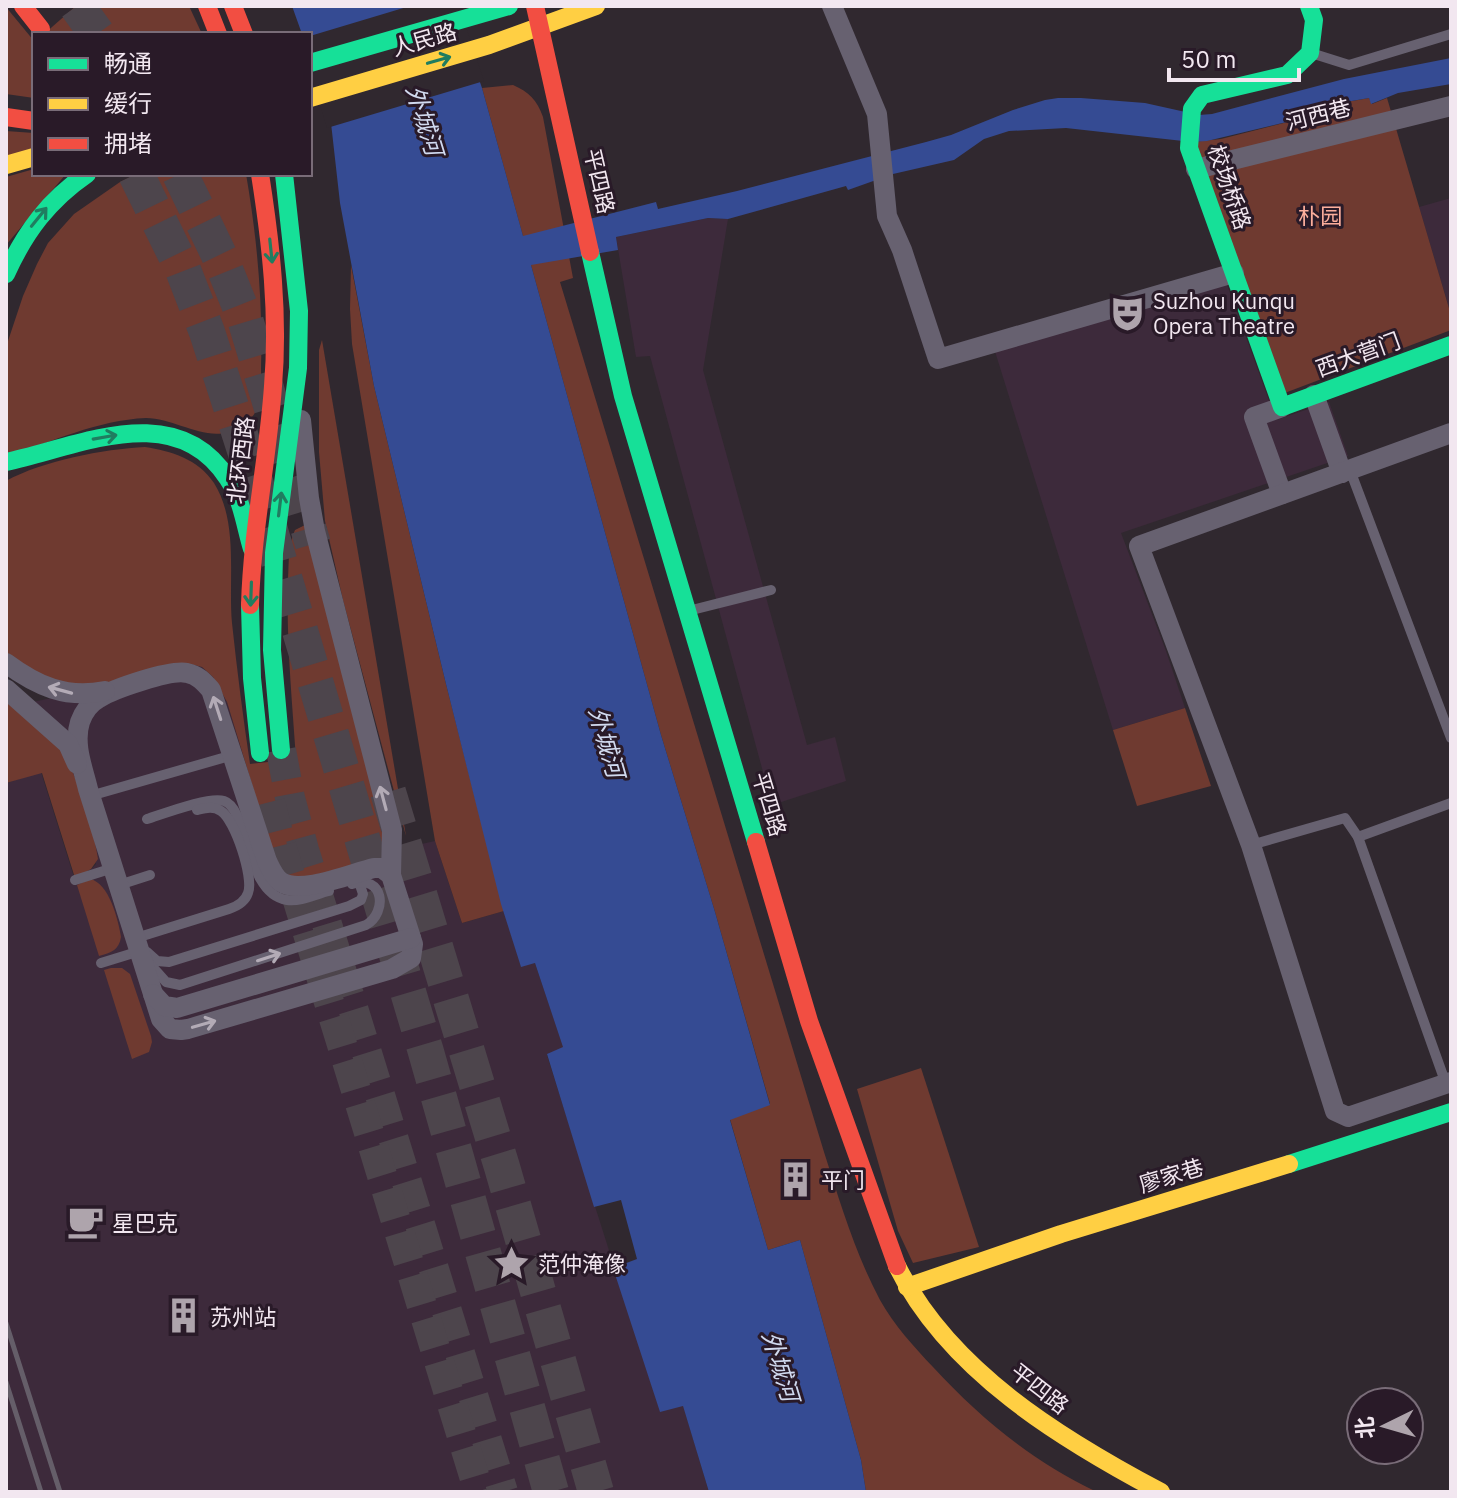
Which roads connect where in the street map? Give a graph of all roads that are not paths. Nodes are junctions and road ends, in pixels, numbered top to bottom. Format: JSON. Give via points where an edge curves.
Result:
{"nodes":[{"id":1,"x":23,"y":6,"type":"edge"},
{"id":2,"x":207,"y":6,"type":"edge"},
{"id":3,"x":233,"y":6,"type":"edge"},
{"id":4,"x":509,"y":6,"type":"edge"},
{"id":5,"x":535,"y":6,"type":"edge"},
{"id":6,"x":596,"y":6,"type":"edge"},
{"id":7,"x":832,"y":6,"type":"edge"},
{"id":8,"x":1309,"y":6,"type":"edge"},
{"id":9,"x":540,"y":25,"type":"junction"},
{"id":10,"x":41,"y":29,"type":"dead end"},
{"id":11,"x":217,"y":32,"type":"edge"},
{"id":12,"x":243,"y":32,"type":"edge"},
{"id":13,"x":1451,"y":34,"type":"edge"},
{"id":14,"x":1310,"y":53,"type":"junction"},
{"id":15,"x":312,"y":62,"type":"edge"},
{"id":16,"x":312,"y":97,"type":"edge"},
{"id":17,"x":1451,"y":106,"type":"edge"},
{"id":18,"x":6,"y":117,"type":"edge"},
{"id":19,"x":32,"y":121,"type":"edge"},
{"id":20,"x":32,"y":158,"type":"edge"},
{"id":21,"x":6,"y":165,"type":"edge"},
{"id":22,"x":1196,"y":169,"type":"junction"},
{"id":23,"x":84,"y":176,"type":"edge"},
{"id":24,"x":260,"y":176,"type":"edge"},
{"id":25,"x":284,"y":176,"type":"edge"},
{"id":26,"x":1234,"y":273,"type":"junction"},
{"id":27,"x":6,"y":274,"type":"edge"},
{"id":28,"x":1451,"y":345,"type":"edge"},
{"id":29,"x":297,"y":374,"type":"junction"},
{"id":30,"x":1314,"y":395,"type":"junction"},
{"id":31,"x":1282,"y":407,"type":"junction"},
{"id":32,"x":1451,"y":433,"type":"edge"},
{"id":33,"x":30,"y":456,"type":"junction"},
{"id":34,"x":6,"y":462,"type":"edge"},
{"id":35,"x":6,"y":470,"type":"edge"},
{"id":36,"x":1346,"y":471,"type":"junction"},
{"id":37,"x":1282,"y":494,"type":"junction"},
{"id":38,"x":253,"y":554,"type":"junction"},
{"id":39,"x":771,"y":590,"type":"dead end"},
{"id":40,"x":687,"y":611,"type":"junction"},
{"id":41,"x":6,"y":663,"type":"edge"},
{"id":42,"x":121,"y":688,"type":"junction"},
{"id":43,"x":6,"y":689,"type":"edge"},
{"id":44,"x":1451,"y":738,"type":"edge"},
{"id":45,"x":281,"y":750,"type":"tunnel mouth"},
{"id":46,"x":260,"y":753,"type":"tunnel mouth"},
{"id":47,"x":233,"y":755,"type":"junction"},
{"id":48,"x":89,"y":793,"type":"junction"},
{"id":49,"x":1451,"y":803,"type":"edge"},
{"id":50,"x":1358,"y":837,"type":"junction"},
{"id":51,"x":1251,"y":845,"type":"junction"},
{"id":52,"x":150,"y":875,"type":"dead end"},
{"id":53,"x":364,"y":875,"type":"junction"},
{"id":54,"x":116,"y":876,"type":"junction"},
{"id":55,"x":75,"y":880,"type":"dead end"},
{"id":56,"x":383,"y":882,"type":"junction"},
{"id":57,"x":138,"y":944,"type":"junction"},
{"id":58,"x":101,"y":963,"type":"dead end"},
{"id":59,"x":1448,"y":1083,"type":"edge"},
{"id":60,"x":1451,"y":1112,"type":"edge"},
{"id":61,"x":907,"y":1287,"type":"junction"},
{"id":62,"x":1161,"y":1492,"type":"edge"}],
"edges":[{"from":1,"to":10,"type":"main road"},
{"from":2,"to":11,"type":"main road"},
{"from":3,"to":12,"type":"main road"},
{"from":4,"to":15,"type":"main road","name":"人民路"},
{"from":5,"to":9,"type":"main road","name":"平四路"},
{"from":6,"to":9,"type":"main road","name":"人民路"},
{"from":7,"to":26,"type":"street","via":[[877,114],[887,216],[938,359]]},
{"from":8,"to":14,"type":"main road","via":[[1314,20]]},
{"from":16,"to":9,"type":"main road","name":"人民路","one_way":true},
{"from":9,"to":40,"type":"main road","name":"平四路","via":[[623,396]]},
{"from":13,"to":14,"type":"lane","via":[[1349,65]]},
{"from":14,"to":22,"type":"main road","name":"校场桥路","via":[[1287,75],[1202,95],[1192,109],[1189,148]]},
{"from":17,"to":22,"type":"street","name":"河西巷"},
{"from":18,"to":19,"type":"main road"},
{"from":20,"to":21,"type":"main road"},
{"from":22,"to":26,"type":"main road","name":"校场桥路"},
{"from":27,"to":23,"type":"main road","one_way":true,"via":[[38,217]]},
{"from":24,"to":38,"type":"main road","name":"北环西路","one_way":true,"via":[[271,251],[275,365]]},
{"from":25,"to":29,"type":"main road","name":"北环西路","via":[[299,311]]},
{"from":26,"to":31,"type":"main road","name":"校场桥路"},
{"from":28,"to":30,"type":"main road","name":"西大营门"},
{"from":45,"to":29,"type":"main road","name":"北环西路","one_way":true,"via":[[272,650],[274,553]]},
{"from":56,"to":29,"type":"street","one_way":true,"via":[[392,830],[311,509]]},
{"from":30,"to":31,"type":"main road","name":"西大营门"},
{"from":30,"to":36,"type":"street"},
{"from":31,"to":37,"type":"street","via":[[1254,417]]},
{"from":32,"to":36,"type":"street"},
{"from":33,"to":34,"type":"main road"},
{"from":33,"to":35,"type":"street"},
{"from":33,"to":38,"type":"main road","one_way":true,"via":[[138,432],[195,444],[229,479]]},
{"from":36,"to":37,"type":"street"},
{"from":36,"to":44,"type":"lane"},
{"from":37,"to":51,"type":"street","via":[[1139,546]]},
{"from":38,"to":46,"type":"main road","name":"北环西路","one_way":true,"via":[[251,651]]},
{"from":39,"to":40,"type":"lane"},
{"from":40,"to":61,"type":"main road","name":"平四路","via":[[809,1021]]},
{"from":42,"to":41,"type":"street","one_way":true,"via":[[89,694],[60,691]]},
{"from":47,"to":42,"type":"street","one_way":true,"via":[[211,690],[201,678],[185,672],[166,674]]},
{"from":42,"to":48,"type":"street","via":[[99,697],[81,720],[78,745]]},
{"from":43,"to":48,"type":"street","via":[[68,744]]},
{"from":47,"to":48,"type":"lane"},
{"from":47,"to":53,"type":"street","via":[[278,880],[303,887]]},
{"from":48,"to":54,"type":"street"},
{"from":49,"to":50,"type":"lane"},
{"from":50,"to":51,"type":"lane","via":[[1345,818]]},
{"from":50,"to":59,"type":"lane"},
{"from":51,"to":59,"type":"street","via":[[1335,1111],[1348,1117]]},
{"from":52,"to":54,"type":"lane"},
{"from":53,"to":56,"type":"street","via":[[382,868]]},
{"from":53,"to":57,"type":"lane","via":[[361,900],[349,906],[169,962],[152,958]]},
{"from":53,"to":57,"type":"lane","via":[[284,900],[263,883],[235,810],[222,800],[201,803],[148,822],[213,807],[225,814],[249,875],[246,899]]},
{"from":54,"to":55,"type":"lane"},
{"from":54,"to":57,"type":"street"},
{"from":57,"to":56,"type":"lane","one_way":true,"via":[[161,978],[184,985],[366,925],[378,913]]},
{"from":57,"to":56,"type":"street","one_way":true,"via":[[164,1024],[181,1030],[408,960],[413,944]]},
{"from":57,"to":58,"type":"lane"},
{"from":60,"to":61,"type":"main road","name":"廖家巷"},
{"from":61,"to":62,"type":"main road","name":"平四路","via":[[955,1348],[1010,1399],[1104,1462]]}]}
